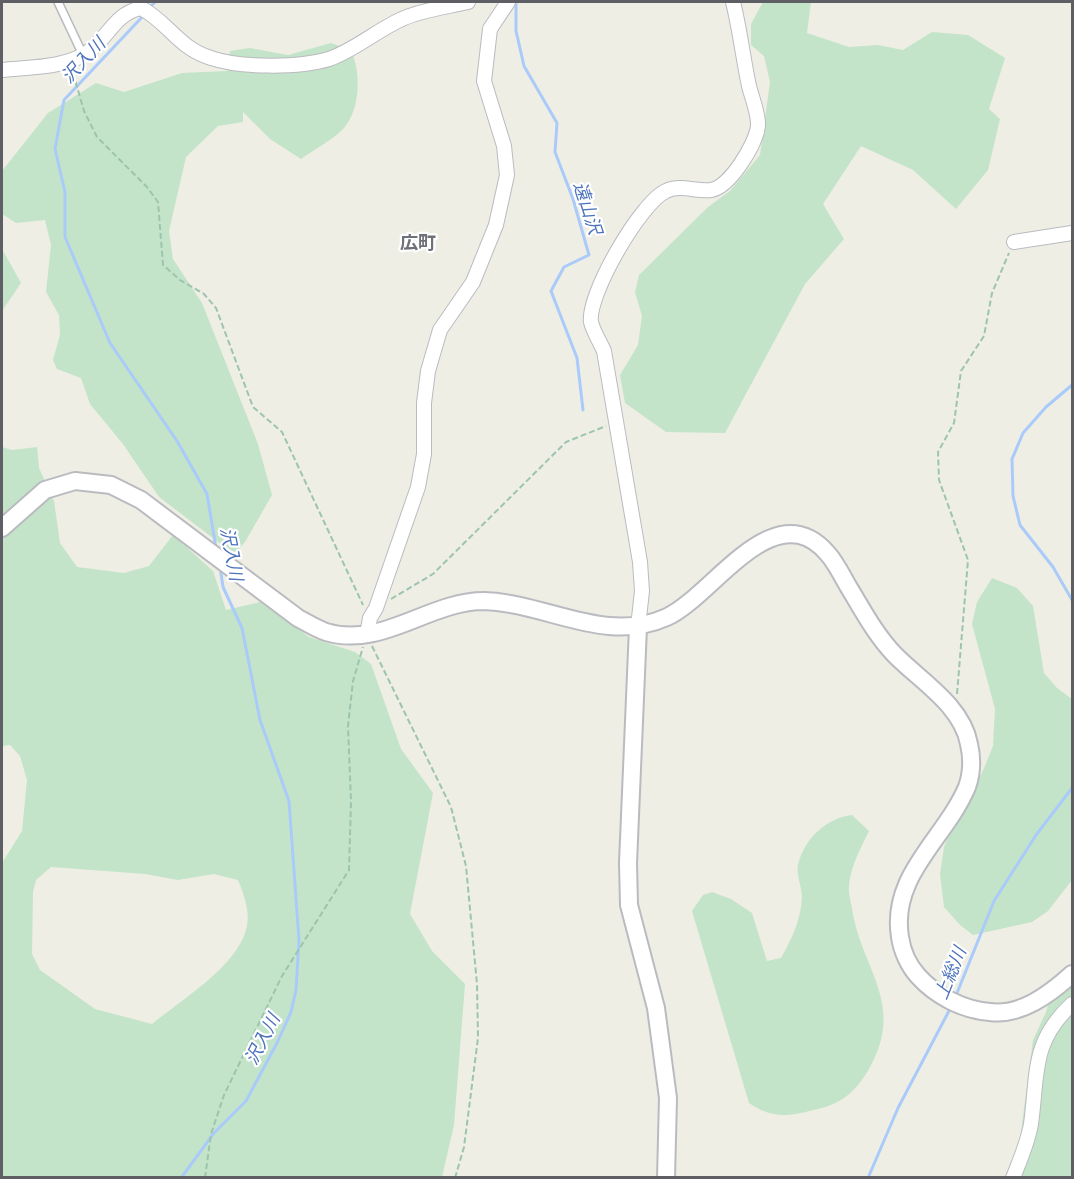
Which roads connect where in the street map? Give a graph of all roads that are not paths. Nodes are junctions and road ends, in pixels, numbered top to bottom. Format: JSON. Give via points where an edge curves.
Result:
{"nodes":[{"id":1,"x":58,"y":2,"type":"edge"},
{"id":2,"x":468,"y":2,"type":"edge"},
{"id":3,"x":508,"y":2,"type":"edge"},
{"id":4,"x":733,"y":2,"type":"edge"},
{"id":5,"x":139,"y":5,"type":"edge"},
{"id":6,"x":82,"y":55,"type":"junction"},
{"id":7,"x":2,"y":70,"type":"edge"},
{"id":8,"x":1072,"y":233,"type":"edge"},
{"id":9,"x":1014,"y":242,"type":"road end"},
{"id":10,"x":2,"y":528,"type":"edge"},
{"id":11,"x":638,"y":627,"type":"junction"},
{"id":12,"x":367,"y":635,"type":"junction"},
{"id":13,"x":1072,"y":974,"type":"edge"},
{"id":14,"x":1072,"y":1004,"type":"edge"},
{"id":15,"x":666,"y":1178,"type":"edge"},
{"id":16,"x":1013,"y":1178,"type":"edge"}],
"edges":[{"from":1,"to":6,"type":"lane"},
{"from":2,"to":5,"type":"street","via":[[404,18],[329,58],[304,63],[244,64],[210,58],[173,37],[156,16]]},
{"from":3,"to":12,"type":"street","via":[[490,28],[484,81],[504,146],[507,175],[496,225],[473,282],[447,317],[437,340],[425,392],[424,454],[418,487]]},
{"from":4,"to":11,"type":"street","via":[[758,125],[750,148],[727,181],[712,190],[668,190],[652,199],[616,254],[593,304],[591,321],[604,351],[640,562]]},
{"from":5,"to":6,"type":"street","via":[[126,12]]},
{"from":6,"to":7,"type":"street"},
{"from":8,"to":9,"type":"street"},
{"from":10,"to":12,"type":"street","via":[[45,490],[65,483],[91,481],[111,485],[141,500],[182,529],[298,618],[326,632]]},
{"from":11,"to":12,"type":"street","via":[[597,626],[515,603],[480,601],[448,606]]},
{"from":11,"to":13,"type":"street","via":[[668,617],[696,599],[741,554],[770,538],[800,537],[820,547],[830,555],[873,628],[955,713],[969,743],[971,768],[967,786],[902,892],[897,920],[901,946],[913,970],[931,990],[958,1004],[1005,1013],[1031,1004]]},
{"from":11,"to":15,"type":"street","via":[[629,905],[656,1008],[668,1098]]},
{"from":14,"to":16,"type":"street","via":[[1056,1019],[1043,1041],[1030,1126]]}]}
